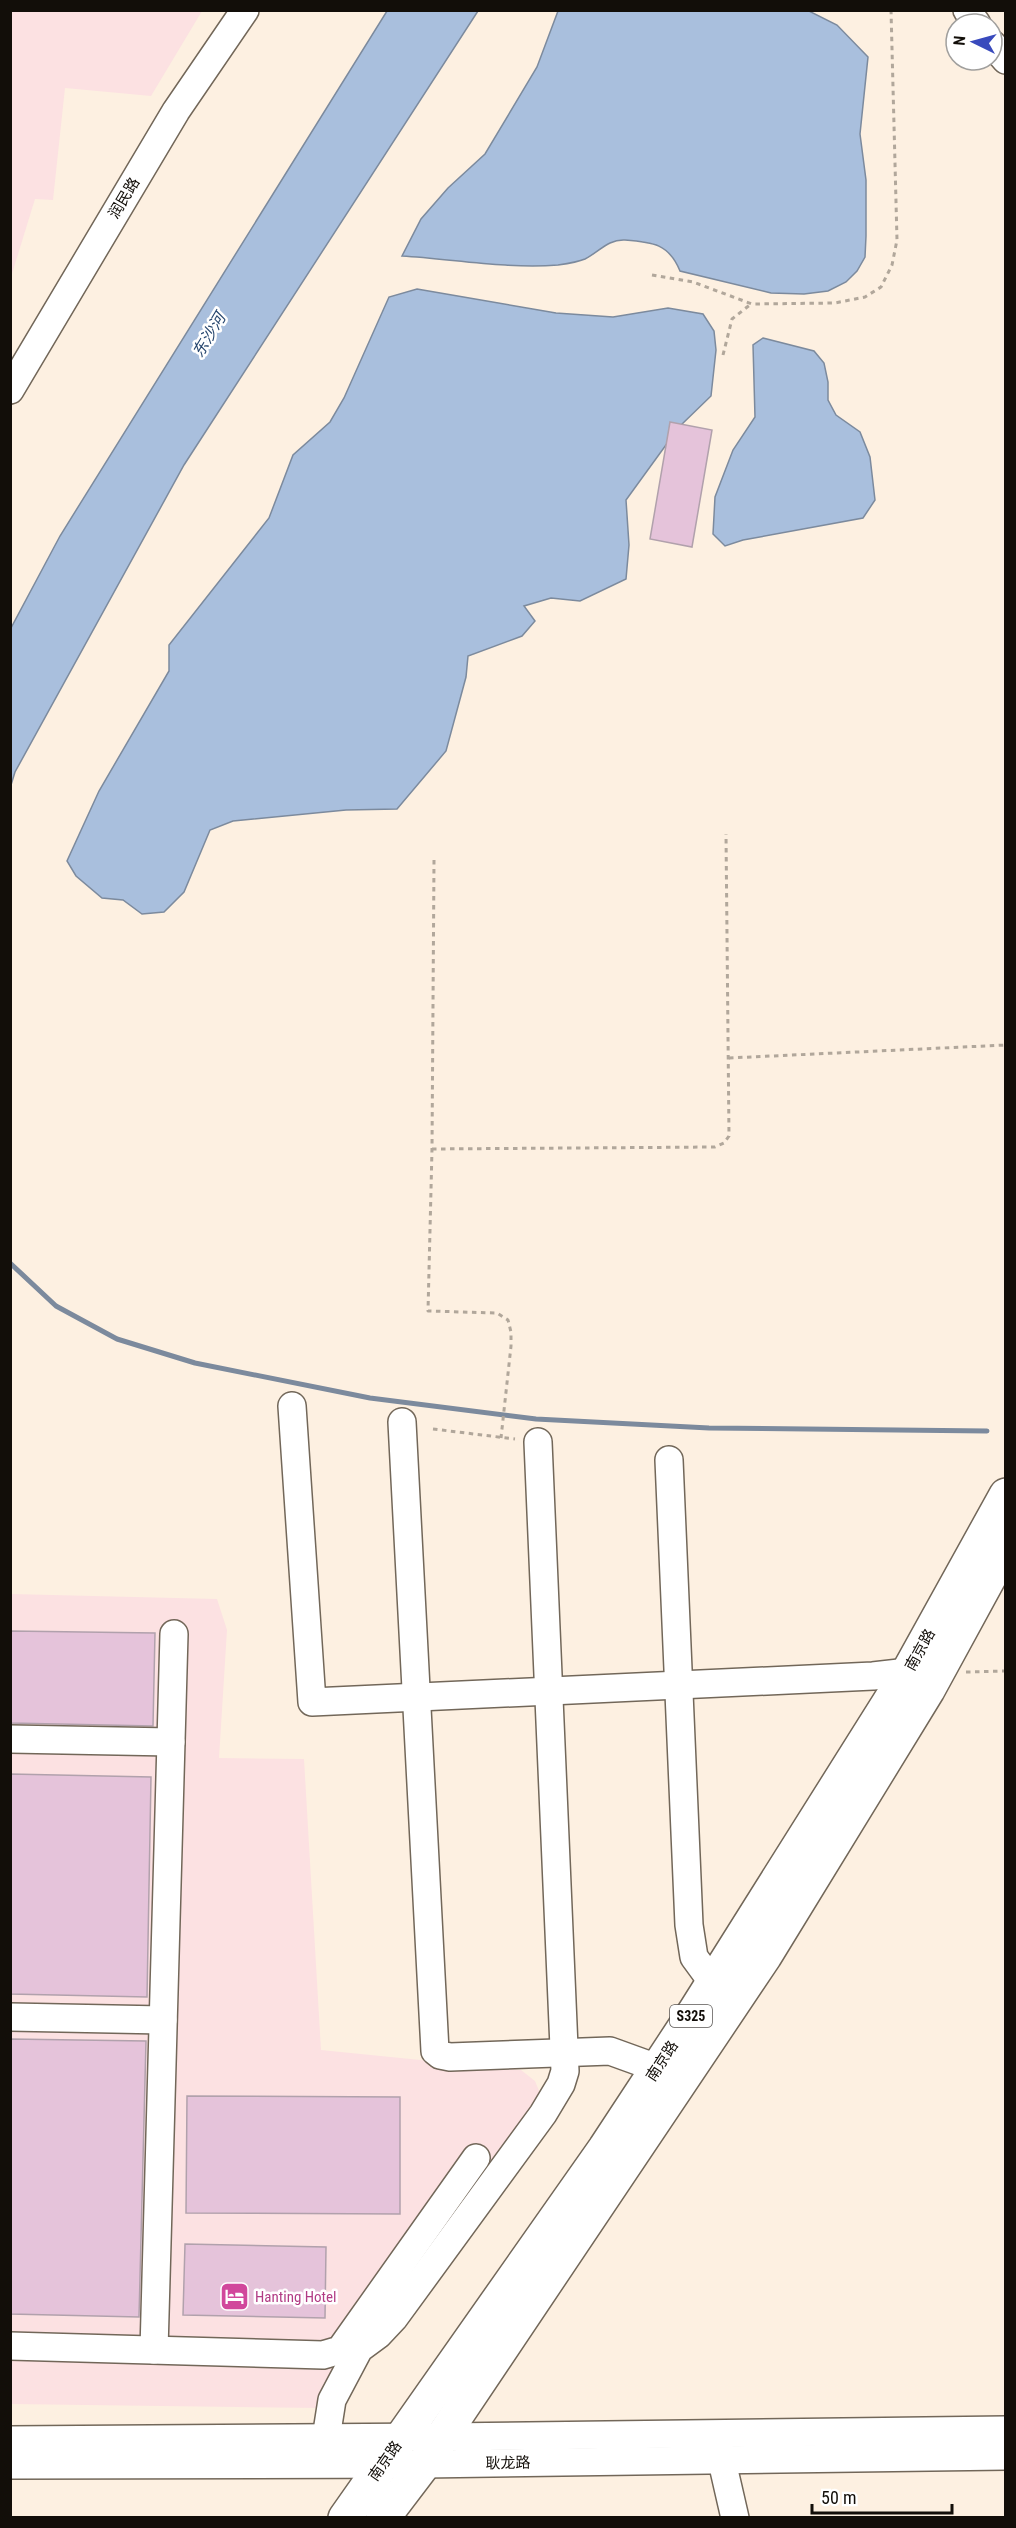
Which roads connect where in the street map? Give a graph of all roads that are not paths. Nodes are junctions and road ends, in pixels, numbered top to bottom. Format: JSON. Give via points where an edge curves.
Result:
{"nodes":[{"id":1,"x":245,"y":10,"type":"edge"},
{"id":2,"x":10,"y":390,"type":"edge"},
{"id":3,"x":292,"y":1406,"type":"dead end"},
{"id":4,"x":402,"y":1422,"type":"dead end"},
{"id":5,"x":538,"y":1442,"type":"road end"},
{"id":6,"x":669,"y":1460,"type":"dead end"},
{"id":7,"x":1005,"y":1495,"type":"edge"},
{"id":8,"x":1005,"y":1547,"type":"edge"},
{"id":9,"x":174,"y":1634,"type":"dead end"},
{"id":10,"x":923,"y":1672,"type":"junction"},
{"id":11,"x":678,"y":1685,"type":"junction"},
{"id":12,"x":548,"y":1691,"type":"junction"},
{"id":13,"x":416,"y":1697,"type":"junction"},
{"id":14,"x":10,"y":1739,"type":"edge"},
{"id":15,"x":171,"y":1742,"type":"junction"},
{"id":16,"x":713,"y":1983,"type":"junction"},
{"id":17,"x":10,"y":2017,"type":"edge"},
{"id":18,"x":163,"y":2020,"type":"junction"},
{"id":19,"x":564,"y":2053,"type":"junction"},
{"id":20,"x":657,"y":2068,"type":"junction"},
{"id":21,"x":476,"y":2157,"type":"dead end"},
{"id":22,"x":10,"y":2346,"type":"edge"},
{"id":23,"x":154,"y":2350,"type":"junction"},
{"id":24,"x":1005,"y":2430,"type":"edge"},
{"id":25,"x":716,"y":2434,"type":"junction"},
{"id":26,"x":326,"y":2438,"type":"junction"},
{"id":27,"x":10,"y":2440,"type":"edge"},
{"id":28,"x":393,"y":2450,"type":"junction"},
{"id":29,"x":433,"y":2450,"type":"junction"},
{"id":30,"x":1005,"y":2456,"type":"edge"},
{"id":31,"x":722,"y":2460,"type":"junction"},
{"id":32,"x":10,"y":2465,"type":"edge"},
{"id":33,"x":734,"y":2510,"type":"edge"},
{"id":34,"x":345,"y":2517,"type":"edge"},
{"id":35,"x":383,"y":2517,"type":"edge"}],
"edges":[{"from":1,"to":2,"type":"street","name":"润民路","via":[[176,111]]},
{"from":3,"to":13,"type":"street","via":[[312,1702]]},
{"from":4,"to":13,"type":"street"},
{"from":5,"to":12,"type":"street"},
{"from":6,"to":11,"type":"street"},
{"from":7,"to":10,"type":"main road","name":"南京路","number":"S325"},
{"from":8,"to":10,"type":"main road","name":"南京路","number":"S325"},
{"from":9,"to":15,"type":"street"},
{"from":10,"to":11,"type":"street"},
{"from":10,"to":16,"type":"main road","name":"南京路","number":"S325"},
{"from":10,"to":29,"type":"main road","name":"南京路","number":"S325","via":[[765,1956]]},
{"from":11,"to":12,"type":"street"},
{"from":11,"to":16,"type":"street","via":[[689,1925],[694,1957]]},
{"from":12,"to":13,"type":"street"},
{"from":12,"to":19,"type":"street"},
{"from":13,"to":19,"type":"street","via":[[435,2051],[450,2057]]},
{"from":14,"to":15,"type":"street"},
{"from":15,"to":18,"type":"street"},
{"from":16,"to":20,"type":"main road","name":"南京路","number":"S325"},
{"from":17,"to":18,"type":"street"},
{"from":18,"to":23,"type":"street"},
{"from":19,"to":20,"type":"street","via":[[610,2051]]},
{"from":19,"to":26,"type":"street","via":[[561,2084],[543,2114],[394,2318],[359,2349],[332,2400]]},
{"from":20,"to":28,"type":"main road","name":"南京路","number":"S325"},
{"from":21,"to":23,"type":"street","via":[[340,2350],[323,2355]]},
{"from":22,"to":23,"type":"street"},
{"from":24,"to":25,"type":"street","name":"耿龙路"},
{"from":25,"to":29,"type":"street","name":"耿龙路"},
{"from":25,"to":31,"type":"street"},
{"from":26,"to":27,"type":"street","name":"耿龙路"},
{"from":26,"to":28,"type":"street","name":"耿龙路"},
{"from":28,"to":29,"type":"street","name":"耿龙路"},
{"from":28,"to":32,"type":"street","name":"耿龙路"},
{"from":28,"to":34,"type":"main road","name":"南京路","number":"S325"},
{"from":29,"to":31,"type":"street","name":"耿龙路"},
{"from":29,"to":35,"type":"main road","name":"南京路","number":"S325"},
{"from":30,"to":31,"type":"street","name":"耿龙路"},
{"from":31,"to":33,"type":"street"}]}
